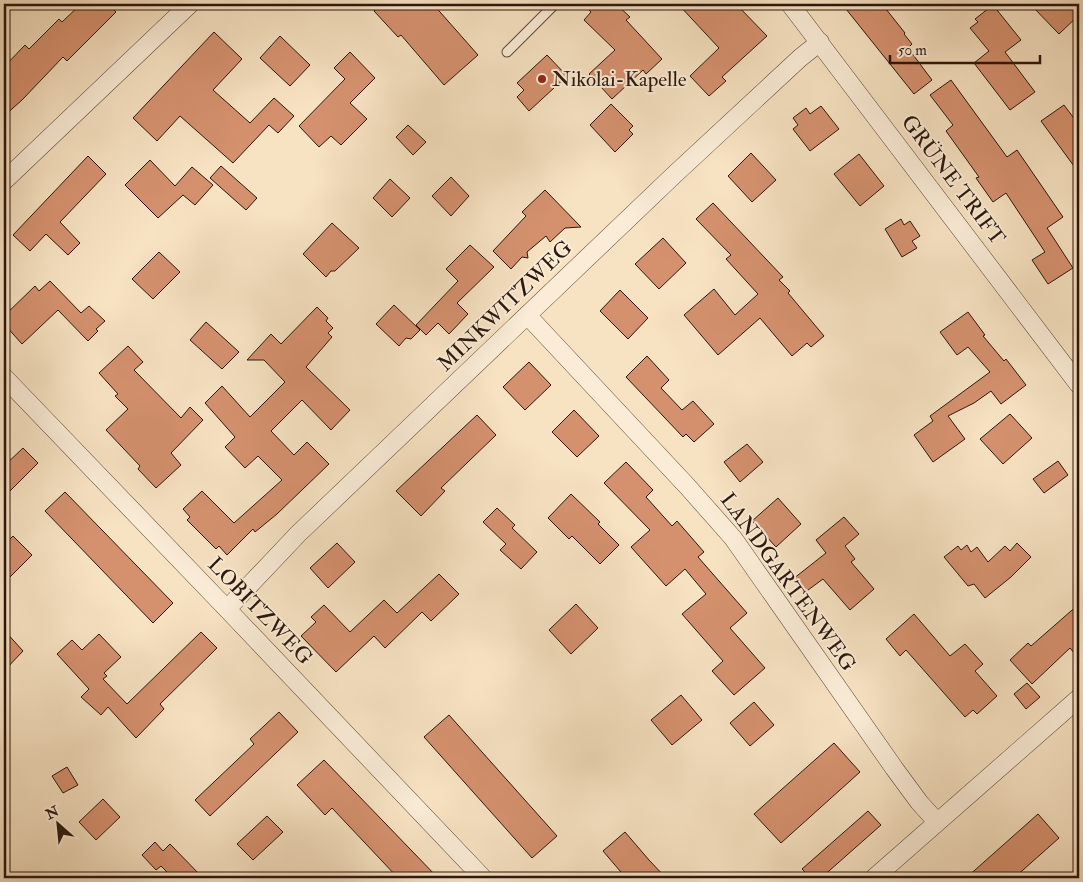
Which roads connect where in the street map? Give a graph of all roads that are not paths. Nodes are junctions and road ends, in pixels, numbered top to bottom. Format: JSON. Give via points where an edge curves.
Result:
{"nodes":[{"id":1,"x":190,"y":4,"type":"edge"},
{"id":2,"x":556,"y":4,"type":"edge"},
{"id":3,"x":790,"y":4,"type":"edge"},
{"id":4,"x":820,"y":42,"type":"junction"},
{"id":5,"x":507,"y":52,"type":"dead end"},
{"id":6,"x":4,"y":181,"type":"edge"},
{"id":7,"x":527,"y":314,"type":"junction"},
{"id":8,"x":4,"y":377,"type":"edge"},
{"id":9,"x":1079,"y":385,"type":"edge"},
{"id":10,"x":228,"y":609,"type":"junction"},
{"id":11,"x":1079,"y":698,"type":"edge"},
{"id":12,"x":937,"y":822,"type":"junction"},
{"id":13,"x":483,"y":878,"type":"edge"},
{"id":14,"x":874,"y":878,"type":"edge"}],
"edges":[{"from":1,"to":6,"type":"street"},
{"from":2,"to":5,"type":"lane"},
{"from":3,"to":4,"type":"street","name":"GRÜNE TRIFT"},
{"from":4,"to":7,"type":"street","name":"MINKWITZWEG"},
{"from":4,"to":9,"type":"street","name":"GRÜNE TRIFT"},
{"from":7,"to":10,"type":"street","name":"MINKWITZWEG","via":[[298,534]]},
{"from":7,"to":12,"type":"street","name":"LANDGARTENWEG","via":[[733,538],[918,802]]},
{"from":8,"to":10,"type":"street","name":"LOBITZWEG"},
{"from":10,"to":13,"type":"street","name":"LOBITZWEG"},
{"from":11,"to":12,"type":"street"},
{"from":12,"to":14,"type":"street"}]}
